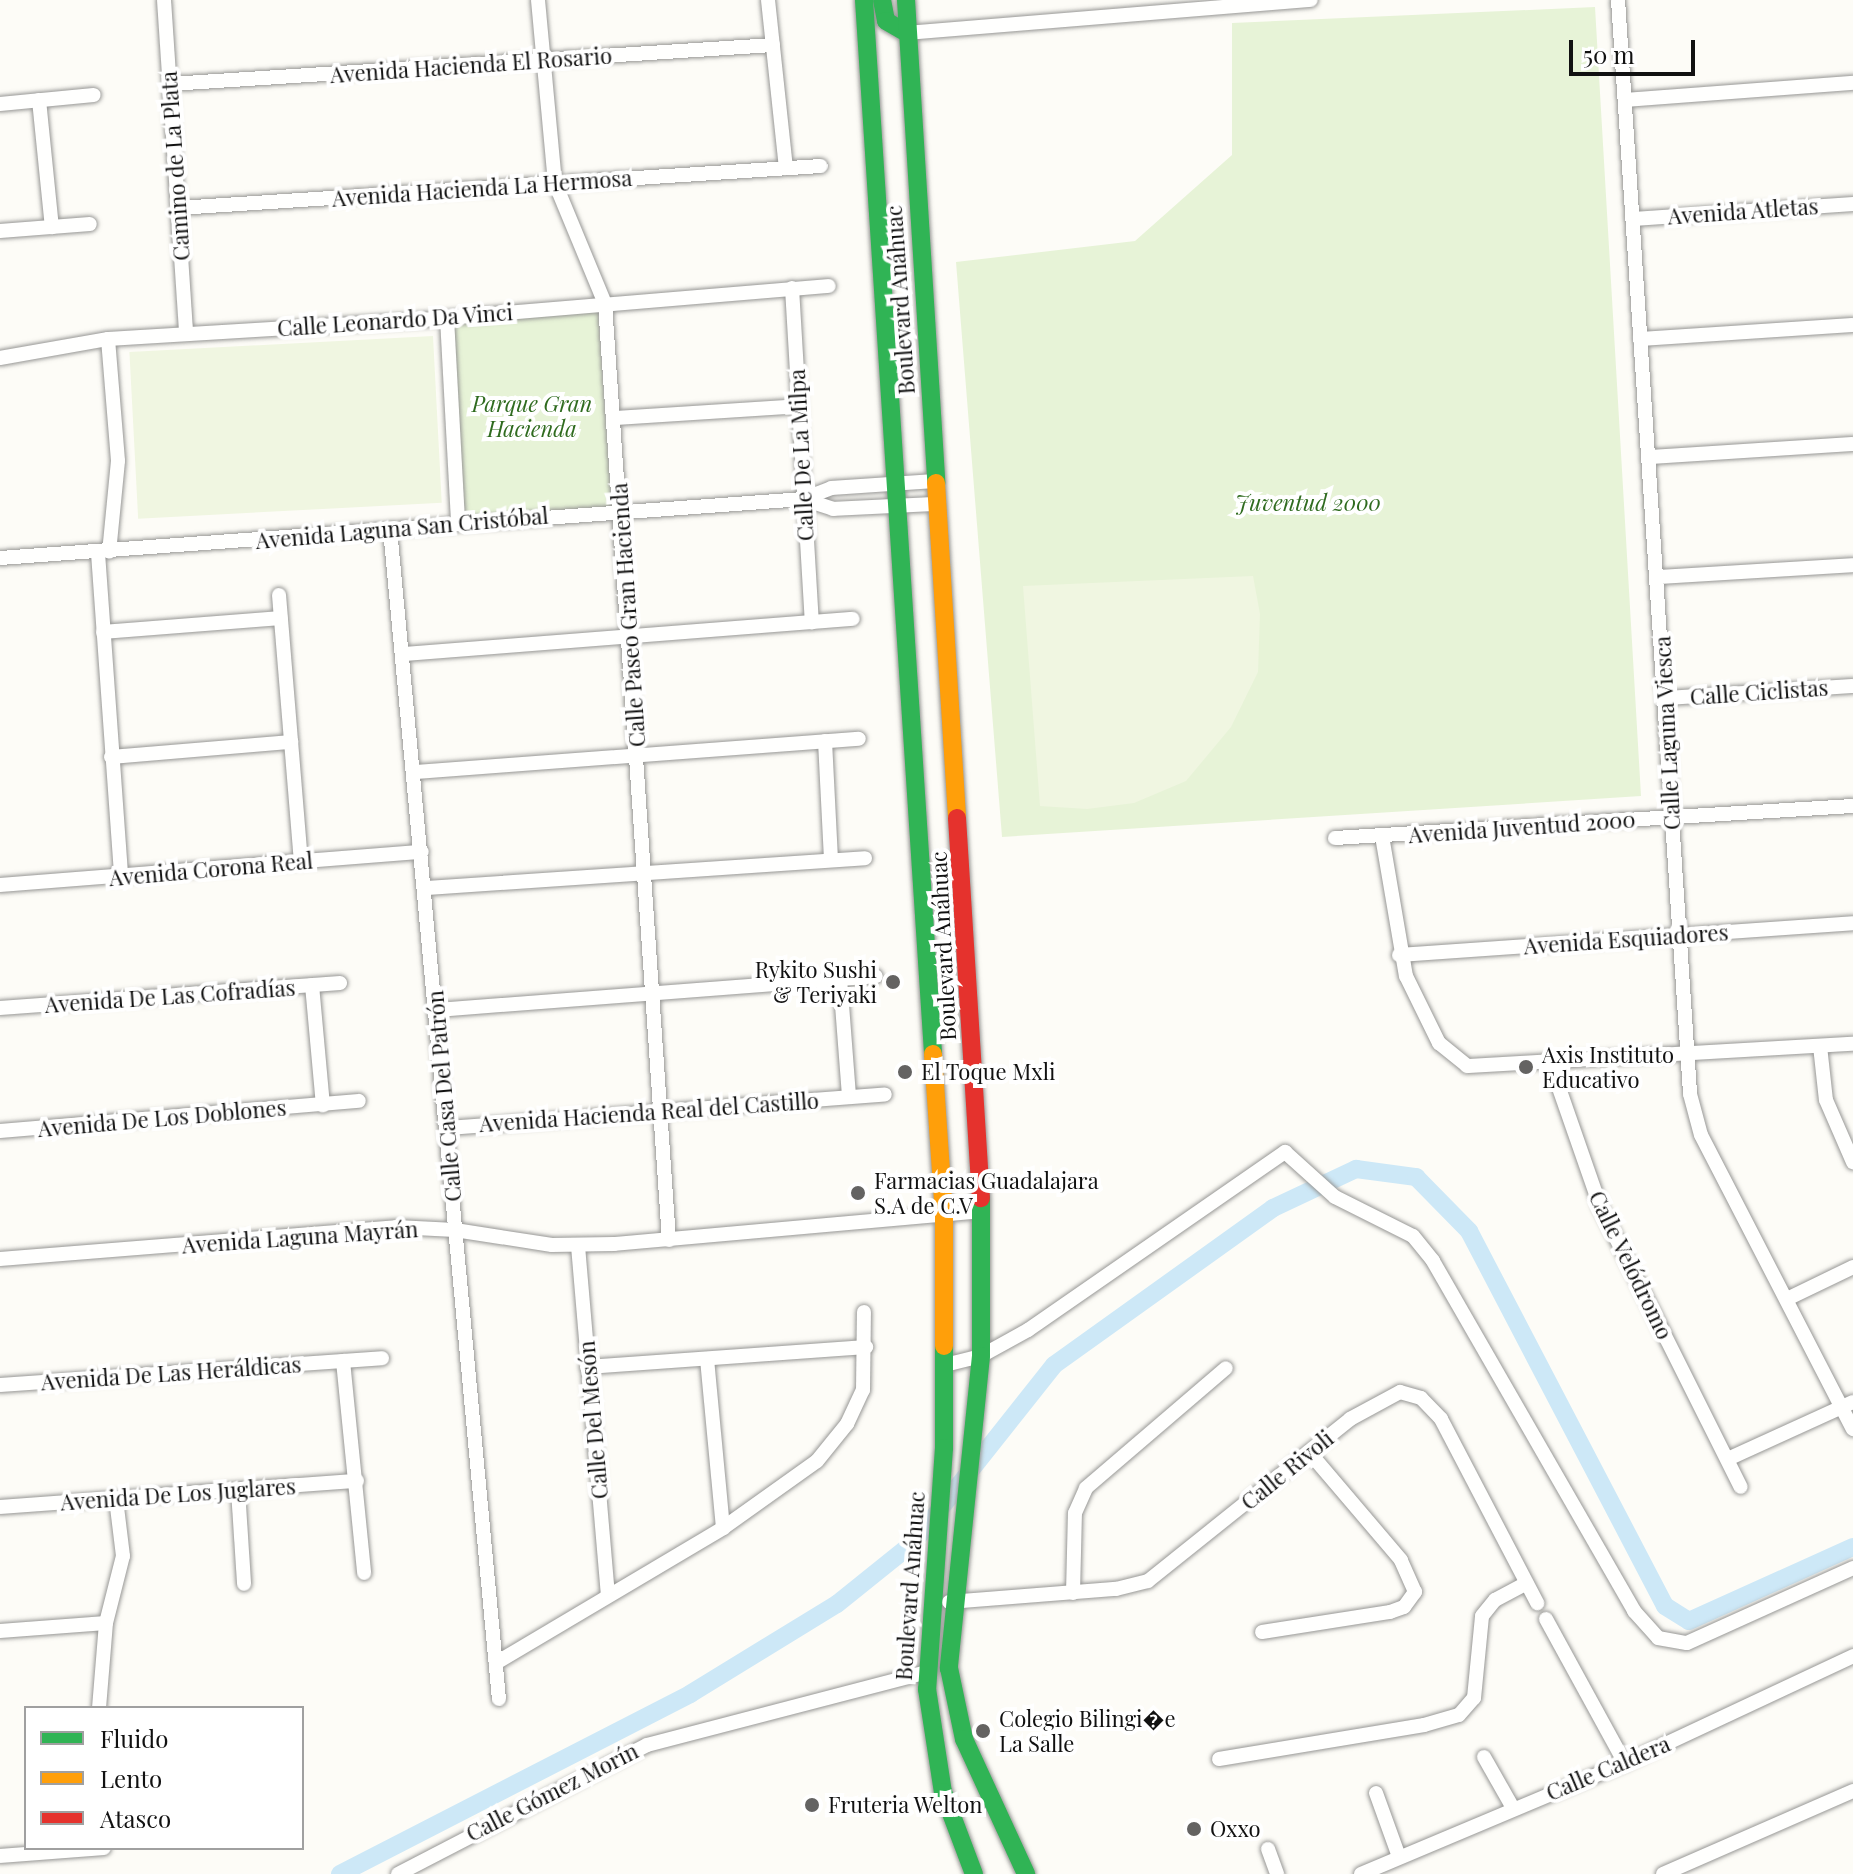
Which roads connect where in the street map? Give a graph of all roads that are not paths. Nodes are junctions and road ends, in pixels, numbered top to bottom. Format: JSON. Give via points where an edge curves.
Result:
{"nodes":[{"id":1,"x":164,"y":0,"type":"edge"},
{"id":2,"x":538,"y":0,"type":"edge"},
{"id":3,"x":768,"y":0,"type":"edge"},
{"id":4,"x":864,"y":0,"type":"edge"},
{"id":5,"x":882,"y":0,"type":"edge"},
{"id":6,"x":906,"y":0,"type":"edge"},
{"id":7,"x":1311,"y":0,"type":"edge"},
{"id":8,"x":1618,"y":0,"type":"edge"},
{"id":9,"x":907,"y":33,"type":"junction"},
{"id":10,"x":773,"y":45,"type":"junction"},
{"id":11,"x":542,"y":61,"type":"junction"},
{"id":12,"x":1853,"y":83,"type":"edge"},
{"id":13,"x":170,"y":84,"type":"junction"},
{"id":14,"x":94,"y":95,"type":"dead end"},
{"id":15,"x":39,"y":100,"type":"junction"},
{"id":16,"x":1625,"y":100,"type":"junction"},
{"id":17,"x":0,"y":104,"type":"edge"},
{"id":18,"x":821,"y":166,"type":"dead end"},
{"id":19,"x":786,"y":168,"type":"junction"},
{"id":20,"x":555,"y":183,"type":"junction"},
{"id":21,"x":1853,"y":204,"type":"edge"},
{"id":22,"x":178,"y":208,"type":"junction"},
{"id":23,"x":1633,"y":219,"type":"junction"},
{"id":24,"x":90,"y":224,"type":"dead end"},
{"id":25,"x":52,"y":227,"type":"junction"},
{"id":26,"x":0,"y":231,"type":"edge"},
{"id":27,"x":829,"y":286,"type":"dead end"},
{"id":28,"x":792,"y":288,"type":"junction"},
{"id":29,"x":605,"y":304,"type":"junction"},
{"id":30,"x":447,"y":318,"type":"junction"},
{"id":31,"x":1853,"y":325,"type":"edge"},
{"id":32,"x":186,"y":333,"type":"junction"},
{"id":33,"x":108,"y":339,"type":"junction"},
{"id":34,"x":1640,"y":339,"type":"junction"},
{"id":35,"x":0,"y":358,"type":"edge"},
{"id":36,"x":799,"y":406,"type":"junction"},
{"id":37,"x":615,"y":418,"type":"junction"},
{"id":38,"x":1853,"y":444,"type":"edge"},
{"id":39,"x":1650,"y":457,"type":"junction"},
{"id":40,"x":935,"y":481,"type":"junction"},
{"id":41,"x":893,"y":484,"type":"junction"},
{"id":42,"x":803,"y":499,"type":"junction"},
{"id":43,"x":937,"y":504,"type":"junction"},
{"id":44,"x":895,"y":506,"type":"junction"},
{"id":45,"x":620,"y":511,"type":"junction"},
{"id":46,"x":458,"y":522,"type":"junction"},
{"id":47,"x":390,"y":529,"type":"junction"},
{"id":48,"x":103,"y":553,"type":"junction"},
{"id":49,"x":0,"y":558,"type":"edge"},
{"id":50,"x":1853,"y":565,"type":"edge"},
{"id":51,"x":1658,"y":577,"type":"junction"},
{"id":52,"x":279,"y":595,"type":"dead end"},
{"id":53,"x":280,"y":618,"type":"junction"},
{"id":54,"x":853,"y":619,"type":"dead end"},
{"id":55,"x":812,"y":622,"type":"junction"},
{"id":56,"x":103,"y":632,"type":"junction"},
{"id":57,"x":629,"y":636,"type":"junction"},
{"id":58,"x":405,"y":654,"type":"junction"},
{"id":59,"x":1853,"y":686,"type":"edge"},
{"id":60,"x":1666,"y":698,"type":"junction"},
{"id":61,"x":859,"y":739,"type":"dead end"},
{"id":62,"x":825,"y":741,"type":"junction"},
{"id":63,"x":291,"y":742,"type":"junction"},
{"id":64,"x":638,"y":756,"type":"junction"},
{"id":65,"x":111,"y":757,"type":"junction"},
{"id":66,"x":416,"y":772,"type":"junction"},
{"id":67,"x":1853,"y":806,"type":"edge"},
{"id":68,"x":1672,"y":817,"type":"junction"},
{"id":69,"x":1382,"y":836,"type":"junction"},
{"id":70,"x":1335,"y":838,"type":"dead end"},
{"id":71,"x":422,"y":852,"type":"junction"},
{"id":72,"x":865,"y":858,"type":"dead end"},
{"id":73,"x":831,"y":860,"type":"junction"},
{"id":74,"x":301,"y":861,"type":"junction"},
{"id":75,"x":645,"y":874,"type":"junction"},
{"id":76,"x":121,"y":877,"type":"junction"},
{"id":77,"x":0,"y":885,"type":"edge"},
{"id":78,"x":427,"y":888,"type":"junction"},
{"id":79,"x":1853,"y":923,"type":"edge"},
{"id":80,"x":1678,"y":934,"type":"junction"},
{"id":81,"x":1399,"y":955,"type":"junction"},
{"id":82,"x":876,"y":976,"type":"dead end"},
{"id":83,"x":840,"y":979,"type":"junction"},
{"id":84,"x":340,"y":983,"type":"dead end"},
{"id":85,"x":312,"y":985,"type":"junction"},
{"id":86,"x":652,"y":993,"type":"junction"},
{"id":87,"x":0,"y":1008,"type":"edge"},
{"id":88,"x":437,"y":1010,"type":"junction"},
{"id":89,"x":1853,"y":1044,"type":"edge"},
{"id":90,"x":1820,"y":1046,"type":"junction"},
{"id":91,"x":1685,"y":1056,"type":"junction"},
{"id":92,"x":1551,"y":1065,"type":"junction"},
{"id":93,"x":885,"y":1094,"type":"dead end"},
{"id":94,"x":849,"y":1097,"type":"junction"},
{"id":95,"x":359,"y":1101,"type":"dead end"},
{"id":96,"x":323,"y":1105,"type":"junction"},
{"id":97,"x":659,"y":1112,"type":"junction"},
{"id":98,"x":448,"y":1128,"type":"junction"},
{"id":99,"x":0,"y":1131,"type":"edge"},
{"id":100,"x":1853,"y":1162,"type":"edge"},
{"id":101,"x":982,"y":1211,"type":"junction"},
{"id":102,"x":944,"y":1215,"type":"junction"},
{"id":103,"x":455,"y":1230,"type":"junction"},
{"id":104,"x":669,"y":1240,"type":"junction"},
{"id":105,"x":578,"y":1246,"type":"junction"},
{"id":106,"x":0,"y":1259,"type":"edge"},
{"id":107,"x":1853,"y":1267,"type":"edge"},
{"id":108,"x":1789,"y":1298,"type":"junction"},
{"id":109,"x":864,"y":1312,"type":"dead end"},
{"id":110,"x":866,"y":1347,"type":"junction"},
{"id":111,"x":981,"y":1356,"type":"junction"},
{"id":112,"x":382,"y":1358,"type":"dead end"},
{"id":113,"x":707,"y":1359,"type":"junction"},
{"id":114,"x":343,"y":1361,"type":"junction"},
{"id":115,"x":945,"y":1365,"type":"junction"},
{"id":116,"x":587,"y":1367,"type":"junction"},
{"id":117,"x":1226,"y":1368,"type":"dead end"},
{"id":118,"x":0,"y":1385,"type":"edge"},
{"id":119,"x":1848,"y":1404,"type":"edge"},
{"id":120,"x":1853,"y":1429,"type":"edge"},
{"id":121,"x":1309,"y":1452,"type":"junction"},
{"id":122,"x":1730,"y":1458,"type":"junction"},
{"id":123,"x":357,"y":1481,"type":"junction"},
{"id":124,"x":1741,"y":1487,"type":"dead end"},
{"id":125,"x":238,"y":1490,"type":"junction"},
{"id":126,"x":116,"y":1499,"type":"junction"},
{"id":127,"x":0,"y":1507,"type":"edge"},
{"id":128,"x":723,"y":1528,"type":"junction"},
{"id":129,"x":1853,"y":1568,"type":"edge"},
{"id":130,"x":364,"y":1573,"type":"dead end"},
{"id":131,"x":244,"y":1584,"type":"dead end"},
{"id":132,"x":1525,"y":1584,"type":"junction"},
{"id":133,"x":1073,"y":1593,"type":"junction"},
{"id":134,"x":608,"y":1595,"type":"junction"},
{"id":135,"x":954,"y":1601,"type":"junction"},
{"id":136,"x":930,"y":1603,"type":"junction"},
{"id":137,"x":1537,"y":1603,"type":"dead end"},
{"id":138,"x":1546,"y":1619,"type":"dead end"},
{"id":139,"x":106,"y":1623,"type":"junction"},
{"id":140,"x":0,"y":1631,"type":"edge"},
{"id":141,"x":1262,"y":1632,"type":"dead end"},
{"id":142,"x":1853,"y":1656,"type":"edge"},
{"id":143,"x":496,"y":1663,"type":"junction"},
{"id":144,"x":927,"y":1672,"type":"junction"},
{"id":145,"x":499,"y":1699,"type":"dead end"},
{"id":146,"x":99,"y":1706,"type":"edge"},
{"id":147,"x":1484,"y":1757,"type":"dead end"},
{"id":148,"x":1219,"y":1759,"type":"dead end"},
{"id":149,"x":1625,"y":1763,"type":"junction"},
{"id":150,"x":1853,"y":1791,"type":"edge"},
{"id":151,"x":1376,"y":1793,"type":"dead end"},
{"id":152,"x":1513,"y":1808,"type":"junction"},
{"id":153,"x":1268,"y":1849,"type":"dead end"},
{"id":154,"x":78,"y":1850,"type":"edge"},
{"id":155,"x":0,"y":1856,"type":"edge"},
{"id":156,"x":1399,"y":1857,"type":"junction"},
{"id":157,"x":398,"y":1874,"type":"edge"},
{"id":158,"x":974,"y":1874,"type":"edge"},
{"id":159,"x":1026,"y":1874,"type":"edge"},
{"id":160,"x":1277,"y":1874,"type":"edge"},
{"id":161,"x":1361,"y":1874,"type":"edge"},
{"id":162,"x":1663,"y":1874,"type":"edge"}],
"edges":[{"from":1,"to":13,"type":"street","name":"Camino de La Plata"},
{"from":2,"to":11,"type":"street","name":"Calle Paseo Gran Hacienda"},
{"from":3,"to":10,"type":"street"},
{"from":4,"to":41,"type":"main road","name":"Boulevard Anáhuac"},
{"from":5,"to":9,"type":"main road","via":[[886,21]]},
{"from":6,"to":9,"type":"main road","name":"Boulevard Anáhuac"},
{"from":7,"to":9,"type":"street"},
{"from":8,"to":16,"type":"street","name":"Calle Laguna Viesca"},
{"from":9,"to":40,"type":"main road","name":"Boulevard Anáhuac"},
{"from":10,"to":11,"type":"street","name":"Avenida Hacienda El Rosario"},
{"from":10,"to":19,"type":"street"},
{"from":11,"to":13,"type":"street","name":"Avenida Hacienda El Rosario"},
{"from":11,"to":20,"type":"street","name":"Calle Paseo Gran Hacienda"},
{"from":12,"to":16,"type":"street"},
{"from":13,"to":22,"type":"street","name":"Camino de La Plata"},
{"from":14,"to":15,"type":"street"},
{"from":15,"to":17,"type":"street"},
{"from":15,"to":25,"type":"street"},
{"from":16,"to":23,"type":"street","name":"Calle Laguna Viesca"},
{"from":18,"to":19,"type":"street","name":"Avenida Hacienda La Hermosa"},
{"from":19,"to":20,"type":"street","name":"Avenida Hacienda La Hermosa"},
{"from":20,"to":22,"type":"street","name":"Avenida Hacienda La Hermosa"},
{"from":20,"to":29,"type":"street","name":"Calle Paseo Gran Hacienda"},
{"from":21,"to":23,"type":"street","name":"Avenida Atletas"},
{"from":22,"to":32,"type":"street","name":"Camino de La Plata"},
{"from":23,"to":34,"type":"street","name":"Calle Laguna Viesca"},
{"from":24,"to":25,"type":"street"},
{"from":25,"to":26,"type":"street"},
{"from":27,"to":28,"type":"street","name":"Calle Leonardo Da Vinci"},
{"from":28,"to":29,"type":"street","name":"Calle Leonardo Da Vinci"},
{"from":28,"to":36,"type":"street","name":"Calle De La Milpa"},
{"from":29,"to":30,"type":"street","name":"Calle Leonardo Da Vinci"},
{"from":29,"to":37,"type":"street","name":"Calle Paseo Gran Hacienda"},
{"from":30,"to":32,"type":"street","name":"Calle Leonardo Da Vinci"},
{"from":30,"to":46,"type":"street"},
{"from":31,"to":34,"type":"street"},
{"from":32,"to":33,"type":"street","name":"Calle Leonardo Da Vinci"},
{"from":33,"to":35,"type":"street","name":"Calle Leonardo Da Vinci"},
{"from":33,"to":48,"type":"street","via":[[118,461]]},
{"from":34,"to":39,"type":"street","name":"Calle Laguna Viesca"},
{"from":36,"to":37,"type":"street"},
{"from":36,"to":42,"type":"street","name":"Calle De La Milpa"},
{"from":37,"to":45,"type":"street","name":"Calle Paseo Gran Hacienda"},
{"from":38,"to":39,"type":"street"},
{"from":39,"to":51,"type":"street","name":"Calle Laguna Viesca"},
{"from":40,"to":41,"type":"street","name":"Avenida Laguna San Cristóbal"},
{"from":40,"to":43,"type":"main road","name":"Boulevard Anáhuac"},
{"from":41,"to":42,"type":"street","name":"Avenida Laguna San Cristóbal","via":[[831,488]]},
{"from":41,"to":44,"type":"main road","name":"Boulevard Anáhuac"},
{"from":42,"to":44,"type":"street","name":"Avenida Laguna San Cristóbal","via":[[833,509]]},
{"from":42,"to":45,"type":"street","name":"Avenida Laguna San Cristóbal"},
{"from":42,"to":55,"type":"street","name":"Calle De La Milpa"},
{"from":43,"to":44,"type":"street","name":"Avenida Laguna San Cristóbal"},
{"from":43,"to":101,"type":"main road","name":"Boulevard Anáhuac"},
{"from":44,"to":102,"type":"main road","name":"Boulevard Anáhuac"},
{"from":45,"to":46,"type":"street","name":"Avenida Laguna San Cristóbal"},
{"from":45,"to":57,"type":"street","name":"Calle Paseo Gran Hacienda"},
{"from":46,"to":47,"type":"street","name":"Avenida Laguna San Cristóbal"},
{"from":47,"to":48,"type":"street","name":"Avenida Laguna San Cristóbal"},
{"from":47,"to":58,"type":"street","name":"Calle Casa Del Patrón"},
{"from":48,"to":49,"type":"street","name":"Avenida Laguna San Cristóbal"},
{"from":48,"to":56,"type":"street"},
{"from":50,"to":51,"type":"street"},
{"from":51,"to":60,"type":"street","name":"Calle Laguna Viesca"},
{"from":52,"to":53,"type":"street"},
{"from":53,"to":56,"type":"street"},
{"from":53,"to":63,"type":"street"},
{"from":54,"to":55,"type":"street"},
{"from":55,"to":57,"type":"street"},
{"from":56,"to":65,"type":"street"},
{"from":57,"to":58,"type":"street"},
{"from":57,"to":64,"type":"street","name":"Calle Paseo Gran Hacienda"},
{"from":58,"to":66,"type":"street","name":"Calle Casa Del Patrón"},
{"from":59,"to":60,"type":"street","name":"Calle Ciclistas"},
{"from":60,"to":68,"type":"street","name":"Calle Laguna Viesca"},
{"from":61,"to":62,"type":"street"},
{"from":62,"to":64,"type":"street"},
{"from":62,"to":73,"type":"street"},
{"from":63,"to":65,"type":"street"},
{"from":63,"to":74,"type":"street"},
{"from":64,"to":66,"type":"street"},
{"from":64,"to":75,"type":"street","name":"Calle Paseo Gran Hacienda"},
{"from":65,"to":76,"type":"street"},
{"from":66,"to":71,"type":"street","name":"Calle Casa Del Patrón"},
{"from":67,"to":68,"type":"street","name":"Avenida Juventud 2000"},
{"from":68,"to":69,"type":"street","name":"Avenida Juventud 2000"},
{"from":68,"to":80,"type":"street","name":"Calle Laguna Viesca"},
{"from":69,"to":70,"type":"street","name":"Avenida Juventud 2000"},
{"from":69,"to":81,"type":"street"},
{"from":71,"to":74,"type":"street","name":"Avenida Corona Real"},
{"from":71,"to":78,"type":"street","name":"Calle Casa Del Patrón"},
{"from":72,"to":73,"type":"street"},
{"from":73,"to":75,"type":"street"},
{"from":74,"to":76,"type":"street","name":"Avenida Corona Real"},
{"from":75,"to":78,"type":"street"},
{"from":75,"to":86,"type":"street","name":"Calle Paseo Gran Hacienda"},
{"from":76,"to":77,"type":"street","name":"Avenida Corona Real"},
{"from":78,"to":88,"type":"street","name":"Calle Casa Del Patrón"},
{"from":79,"to":80,"type":"street","name":"Avenida Esquiadores"},
{"from":80,"to":81,"type":"street","name":"Avenida Esquiadores"},
{"from":80,"to":91,"type":"street","name":"Calle Laguna Viesca"},
{"from":81,"to":92,"type":"street","via":[[1422,1010],[1451,1056],[1480,1068]]},
{"from":82,"to":83,"type":"street"},
{"from":83,"to":86,"type":"street"},
{"from":83,"to":94,"type":"street"},
{"from":84,"to":85,"type":"street","name":"Avenida De Las Cofradías"},
{"from":85,"to":87,"type":"street","name":"Avenida De Las Cofradías"},
{"from":85,"to":96,"type":"street"},
{"from":86,"to":88,"type":"street"},
{"from":86,"to":97,"type":"street","name":"Calle Paseo Gran Hacienda"},
{"from":88,"to":98,"type":"street","name":"Calle Casa Del Patrón"},
{"from":89,"to":90,"type":"street"},
{"from":90,"to":91,"type":"street"},
{"from":90,"to":100,"type":"street","via":[[1826,1100]]},
{"from":91,"to":92,"type":"street"},
{"from":91,"to":108,"type":"street","name":"Calle Laguna Viesca","via":[[1701,1135]]},
{"from":92,"to":122,"type":"street","name":"Calle Velódromo","via":[[1605,1217]]},
{"from":93,"to":94,"type":"street","name":"Avenida Hacienda Real del Castillo"},
{"from":94,"to":97,"type":"street","name":"Avenida Hacienda Real del Castillo"},
{"from":95,"to":96,"type":"street","name":"Avenida De Los Doblones"},
{"from":96,"to":99,"type":"street","name":"Avenida De Los Doblones"},
{"from":97,"to":98,"type":"street","name":"Avenida Hacienda Real del Castillo"},
{"from":97,"to":104,"type":"street","name":"Calle Paseo Gran Hacienda"},
{"from":98,"to":103,"type":"street","name":"Calle Casa Del Patrón"},
{"from":101,"to":102,"type":"street","name":"Avenida Laguna Mayrán"},
{"from":101,"to":111,"type":"main road","name":"Boulevard Anáhuac"},
{"from":102,"to":104,"type":"street","name":"Avenida Laguna Mayrán"},
{"from":102,"to":115,"type":"main road","name":"Boulevard Anáhuac"},
{"from":103,"to":105,"type":"street","name":"Avenida Laguna Mayrán"},
{"from":103,"to":106,"type":"street","name":"Avenida Laguna Mayrán","via":[[396,1227]]},
{"from":103,"to":143,"type":"street","name":"Calle Casa Del Patrón"},
{"from":104,"to":105,"type":"street","name":"Avenida Laguna Mayrán"},
{"from":105,"to":116,"type":"street","name":"Calle Del Mesón"},
{"from":107,"to":108,"type":"street"},
{"from":108,"to":119,"type":"street","name":"Calle Laguna Viesca"},
{"from":109,"to":110,"type":"street"},
{"from":110,"to":113,"type":"street"},
{"from":110,"to":128,"type":"street","via":[[857,1406],[832,1443],[791,1482]]},
{"from":111,"to":115,"type":"street"},
{"from":111,"to":129,"type":"street","via":[[1058,1310],[1285,1152],[1335,1197],[1394,1223],[1433,1261],[1634,1611],[1658,1638],[1681,1644],[1697,1639]]},
{"from":111,"to":135,"type":"main road","name":"Boulevard Anáhuac"},
{"from":112,"to":114,"type":"street","name":"Avenida De Las Heráldicas"},
{"from":113,"to":116,"type":"street"},
{"from":113,"to":128,"type":"street"},
{"from":114,"to":118,"type":"street","name":"Avenida De Las Heráldicas"},
{"from":114,"to":123,"type":"street"},
{"from":115,"to":136,"type":"main road","name":"Boulevard Anáhuac","via":[[944,1448]]},
{"from":116,"to":134,"type":"street","name":"Calle Del Mesón"},
{"from":117,"to":133,"type":"street","via":[[1086,1488],[1075,1513]]},
{"from":119,"to":120,"type":"street","name":"Calle Laguna Viesca"},
{"from":119,"to":122,"type":"street"},
{"from":121,"to":132,"type":"street","name":"Calle Rivoli","via":[[1387,1396],[1400,1392],[1421,1398],[1441,1419]]},
{"from":121,"to":133,"type":"street","name":"Calle Rivoli","via":[[1148,1581]]},
{"from":121,"to":141,"type":"street","via":[[1401,1560],[1415,1592],[1404,1607],[1390,1612]]},
{"from":122,"to":124,"type":"street","name":"Calle Velódromo"},
{"from":123,"to":125,"type":"street","name":"Avenida De Los Juglares"},
{"from":123,"to":130,"type":"street"},
{"from":125,"to":126,"type":"street","name":"Avenida De Los Juglares"},
{"from":125,"to":131,"type":"street"},
{"from":126,"to":127,"type":"street","name":"Avenida De Los Juglares"},
{"from":126,"to":139,"type":"street","via":[[123,1556]]},
{"from":128,"to":134,"type":"street"},
{"from":132,"to":137,"type":"street","name":"Calle Rivoli"},
{"from":132,"to":148,"type":"street","via":[[1495,1600],[1482,1616],[1474,1698],[1459,1715]]},
{"from":133,"to":135,"type":"street","name":"Calle Rivoli"},
{"from":134,"to":143,"type":"street"},
{"from":135,"to":136,"type":"street","name":"Calle Rivoli"},
{"from":135,"to":159,"type":"main road","name":"Boulevard Anáhuac","via":[[949,1668],[957,1718]]},
{"from":136,"to":144,"type":"main road","name":"Boulevard Anáhuac"},
{"from":138,"to":149,"type":"street"},
{"from":139,"to":140,"type":"street"},
{"from":139,"to":146,"type":"street"},
{"from":142,"to":149,"type":"street","name":"Calle Caldera"},
{"from":143,"to":145,"type":"street","name":"Calle Casa Del Patrón"},
{"from":144,"to":157,"type":"street","name":"Calle Gómez Morín","via":[[713,1726],[610,1760]]},
{"from":144,"to":158,"type":"main road","name":"Boulevard Anáhuac","via":[[935,1756]]},
{"from":147,"to":152,"type":"street"},
{"from":149,"to":152,"type":"street","name":"Calle Caldera"},
{"from":150,"to":162,"type":"street"},
{"from":151,"to":156,"type":"street"},
{"from":152,"to":156,"type":"street","name":"Calle Caldera"},
{"from":153,"to":160,"type":"street"},
{"from":154,"to":155,"type":"street"},
{"from":156,"to":161,"type":"street","name":"Calle Caldera"}]}
